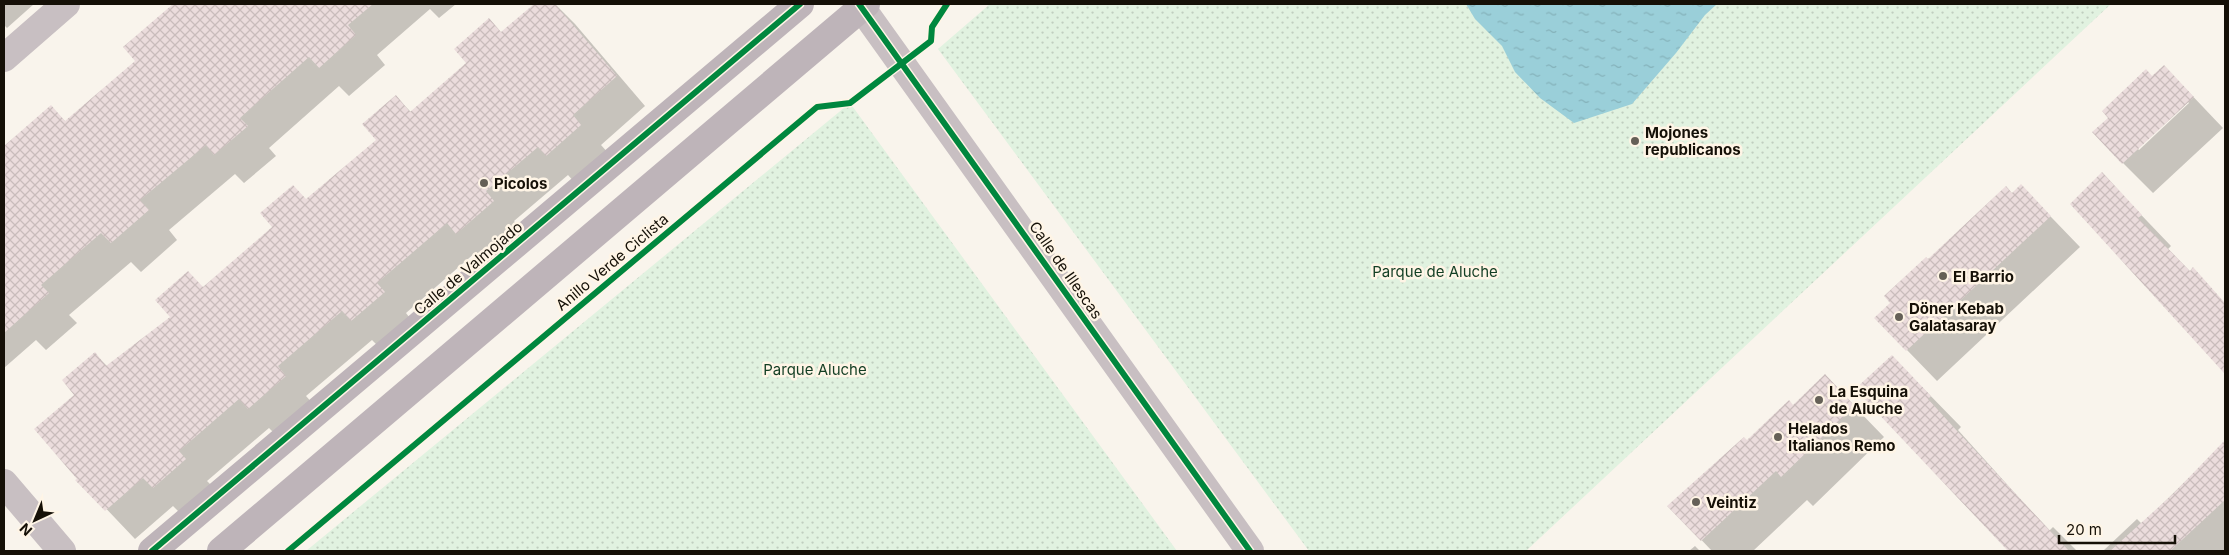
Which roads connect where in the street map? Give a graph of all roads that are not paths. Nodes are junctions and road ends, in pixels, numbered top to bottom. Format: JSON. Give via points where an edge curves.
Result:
{"nodes":[{"id":1,"x":66,"y":4,"type":"edge"},
{"id":2,"x":800,"y":4,"type":"edge"},
{"id":3,"x":862,"y":5,"type":"edge"},
{"id":4,"x":4,"y":58,"type":"edge"},
{"id":5,"x":4,"y":484,"type":"edge"},
{"id":6,"x":62,"y":551,"type":"edge"},
{"id":7,"x":152,"y":551,"type":"edge"},
{"id":8,"x":221,"y":551,"type":"edge"},
{"id":9,"x":1250,"y":551,"type":"edge"}],
"edges":[{"from":1,"to":4,"type":"street"},
{"from":2,"to":7,"type":"street","name":"Calle de Valmojado"},
{"from":3,"to":8,"type":"street"},
{"from":3,"to":9,"type":"street","name":"Calle de Illescas"},
{"from":5,"to":6,"type":"street"}]}
